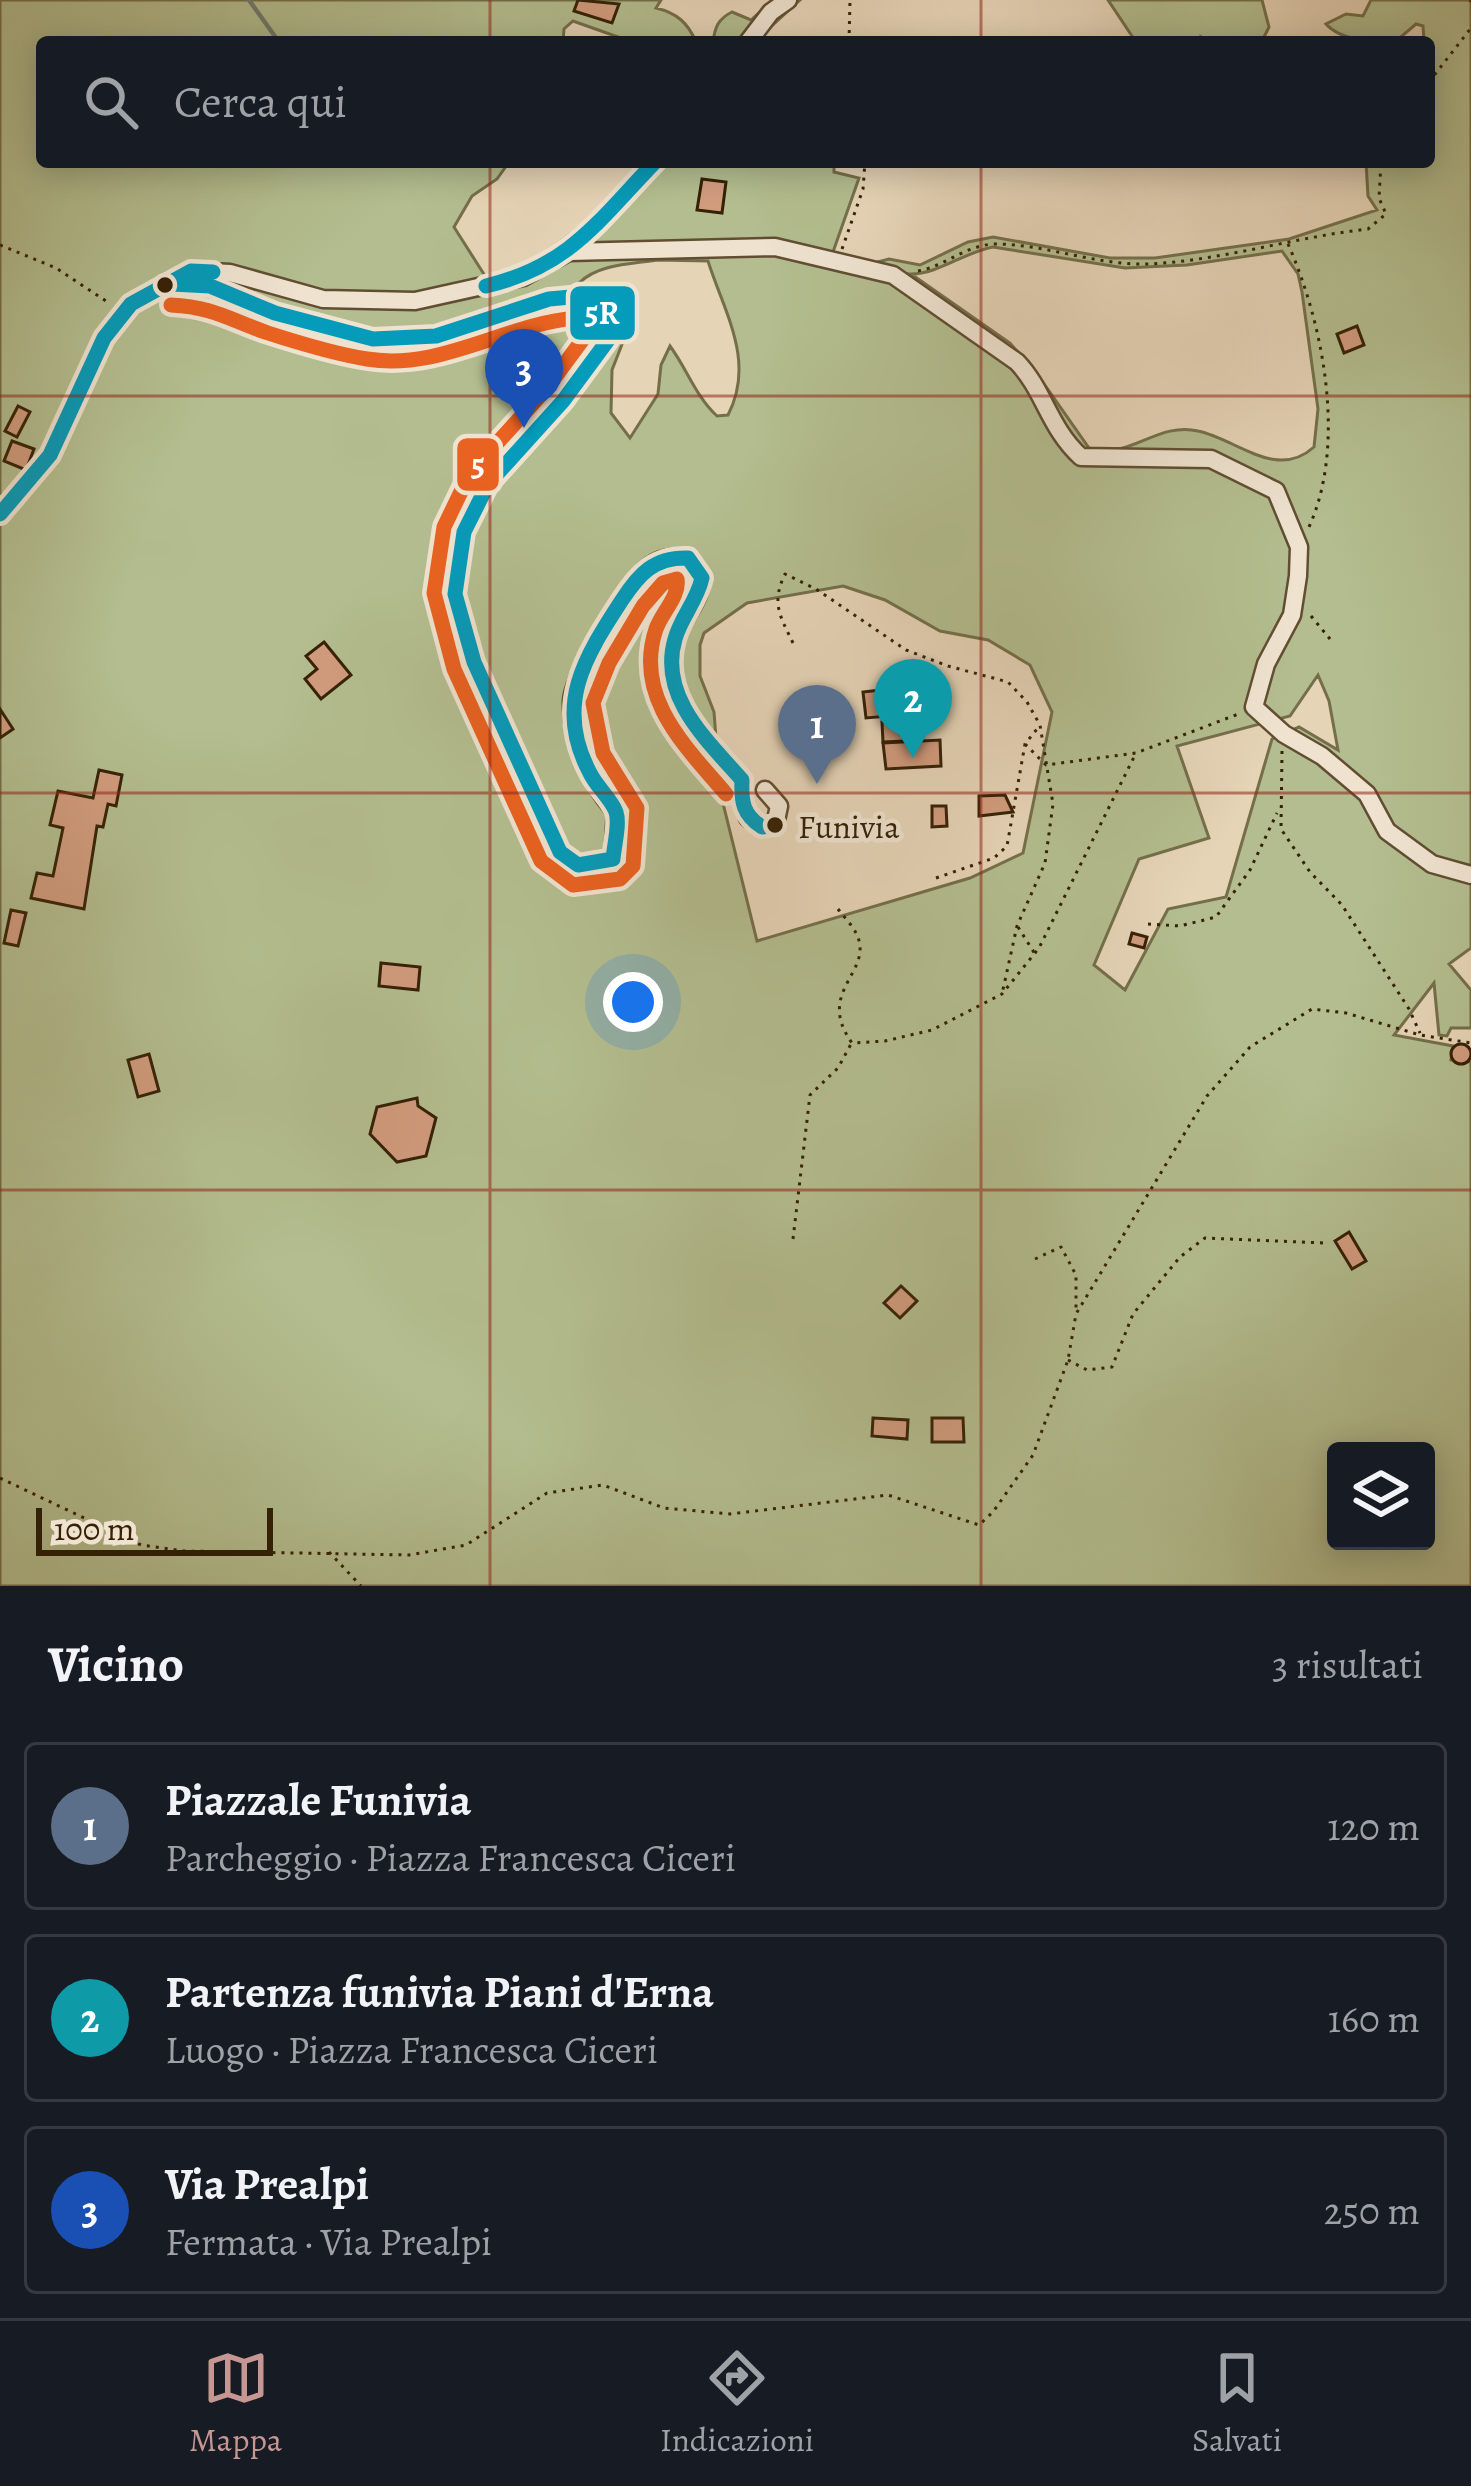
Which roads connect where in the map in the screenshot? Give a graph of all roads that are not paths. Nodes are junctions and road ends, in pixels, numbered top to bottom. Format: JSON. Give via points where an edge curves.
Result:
{"nodes":[{"id":1,"x":788,"y":0,"type":"edge"},
{"id":2,"x":753,"y":36,"type":"edge"},
{"id":3,"x":649,"y":168,"type":"edge"},
{"id":4,"x":568,"y":252,"type":"junction"},
{"id":5,"x":172,"y":284,"type":"junction"},
{"id":6,"x":0,"y":514,"type":"edge"},
{"id":7,"x":764,"y":790,"type":"dead end"},
{"id":8,"x":1471,"y":875,"type":"edge"}],
"edges":[{"from":1,"to":2,"type":"street"},
{"from":3,"to":4,"type":"street"},
{"from":4,"to":5,"type":"street","via":[[524,277],[415,301],[323,299],[230,273],[191,271]]},
{"from":4,"to":8,"type":"street","via":[[776,247],[904,280],[1017,362],[1081,457],[1211,459],[1276,491],[1299,547],[1292,614],[1254,707],[1367,794],[1402,842],[1432,864]]},
{"from":5,"to":6,"type":"street","via":[[127,310],[104,338],[50,455]]},
{"from":5,"to":7,"type":"street","via":[[210,286],[373,339],[436,337],[549,299],[582,296],[602,311],[608,340],[488,484],[464,532],[455,594],[474,662],[560,852],[578,865],[613,859],[616,812],[592,784],[572,694],[643,571],[666,556],[688,558],[702,578],[699,602],[676,633],[673,690],[742,780],[748,818],[762,827],[775,825],[782,807]]}]}
